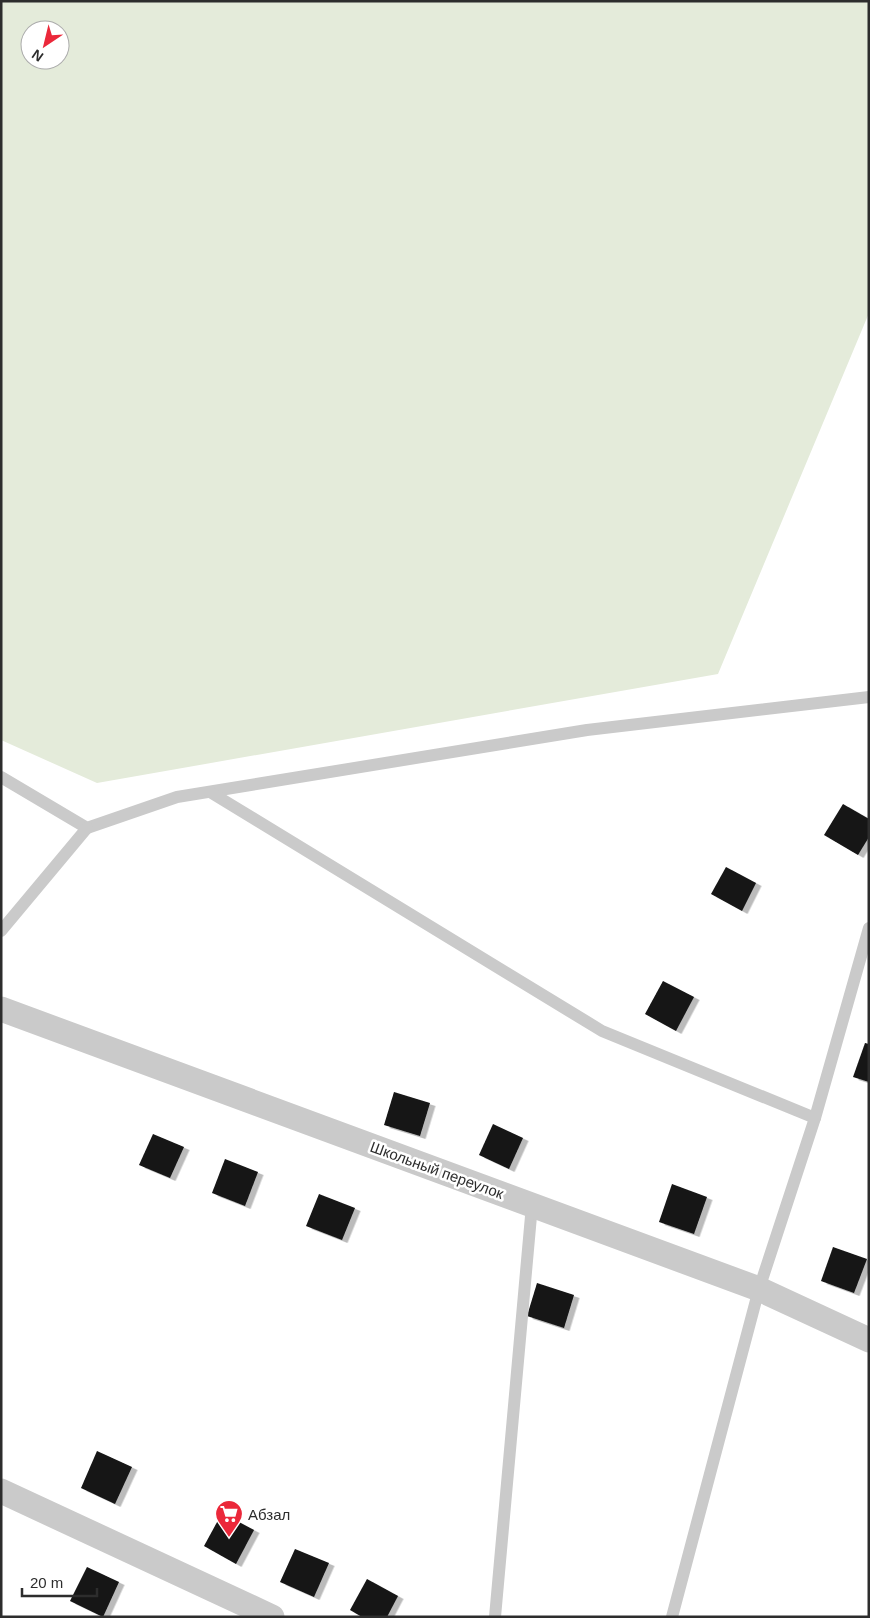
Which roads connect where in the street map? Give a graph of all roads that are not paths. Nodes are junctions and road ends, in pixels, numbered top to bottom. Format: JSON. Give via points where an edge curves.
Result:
{"nodes":[{"id":1,"x":869,"y":697,"type":"edge"},
{"id":2,"x":1,"y":777,"type":"edge"},
{"id":3,"x":210,"y":792,"type":"junction"},
{"id":4,"x":87,"y":828,"type":"junction"},
{"id":5,"x":869,"y":928,"type":"edge"},
{"id":6,"x":1,"y":931,"type":"edge"},
{"id":7,"x":1,"y":1009,"type":"edge"},
{"id":8,"x":815,"y":1118,"type":"junction"},
{"id":9,"x":532,"y":1205,"type":"junction"},
{"id":10,"x":759,"y":1289,"type":"junction"},
{"id":11,"x":869,"y":1340,"type":"edge"},
{"id":12,"x":1,"y":1491,"type":"edge"},
{"id":13,"x":272,"y":1617,"type":"edge"},
{"id":14,"x":495,"y":1617,"type":"edge"},
{"id":15,"x":672,"y":1617,"type":"edge"}],
"edges":[{"from":1,"to":3,"type":"lane","via":[[587,730]]},
{"from":2,"to":4,"type":"lane"},
{"from":3,"to":4,"type":"lane","via":[[176,798]]},
{"from":3,"to":8,"type":"lane","via":[[602,1031]]},
{"from":4,"to":6,"type":"lane"},
{"from":5,"to":8,"type":"lane"},
{"from":7,"to":9,"type":"street","name":"Школьный переулок"},
{"from":8,"to":10,"type":"lane"},
{"from":9,"to":10,"type":"street","name":"Школьный переулок"},
{"from":9,"to":14,"type":"lane"},
{"from":10,"to":11,"type":"street","name":"Школьный переулок"},
{"from":10,"to":15,"type":"lane"},
{"from":12,"to":13,"type":"street"}]}
